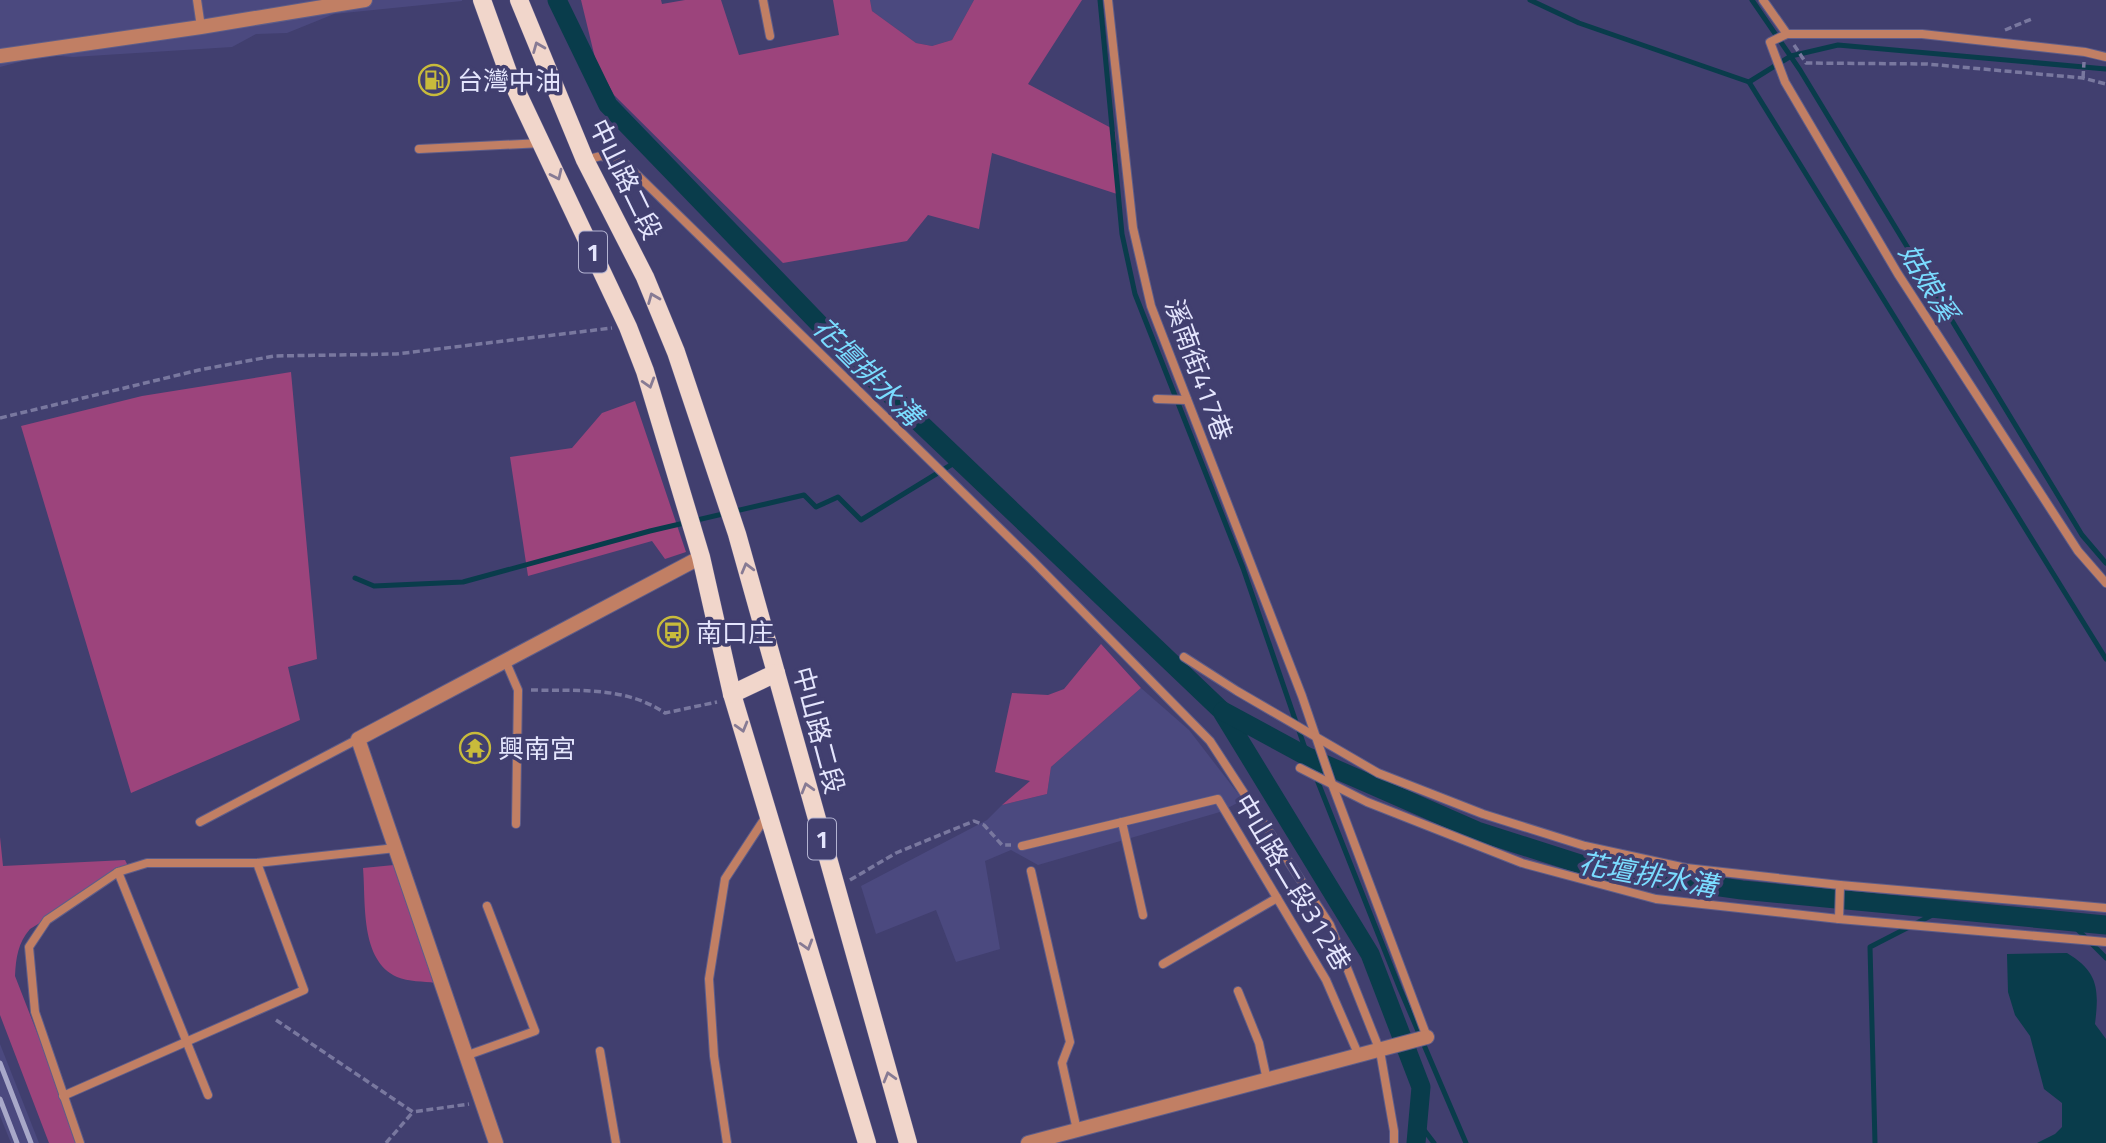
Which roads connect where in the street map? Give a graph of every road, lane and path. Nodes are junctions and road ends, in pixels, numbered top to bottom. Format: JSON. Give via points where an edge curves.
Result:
{"nodes":[{"id":1,"x":197,"y":0,"type":"edge"},
{"id":2,"x":365,"y":0,"type":"edge"},
{"id":3,"x":482,"y":0,"type":"edge"},
{"id":4,"x":519,"y":0,"type":"edge"},
{"id":5,"x":763,"y":0,"type":"edge"},
{"id":6,"x":1108,"y":0,"type":"edge"},
{"id":7,"x":1763,"y":0,"type":"edge"},
{"id":8,"x":201,"y":27,"type":"junction"},
{"id":9,"x":1787,"y":34,"type":"junction"},
{"id":10,"x":770,"y":36,"type":"dead end"},
{"id":11,"x":0,"y":57,"type":"edge"},
{"id":12,"x":2106,"y":57,"type":"edge"},
{"id":13,"x":2106,"y":84,"type":"edge"},
{"id":14,"x":542,"y":144,"type":"junction"},
{"id":15,"x":419,"y":149,"type":"dead end"},
{"id":16,"x":585,"y":160,"type":"junction"},
{"id":17,"x":628,"y":327,"type":"junction"},
{"id":18,"x":1157,"y":399,"type":"dead end"},
{"id":19,"x":1187,"y":400,"type":"junction"},
{"id":20,"x":0,"y":418,"type":"edge"},
{"id":21,"x":699,"y":549,"type":"junction"},
{"id":22,"x":2106,"y":583,"type":"edge"},
{"id":23,"x":1184,"y":657,"type":"dead end"},
{"id":24,"x":505,"y":660,"type":"junction"},
{"id":25,"x":776,"y":673,"type":"junction"},
{"id":26,"x":518,"y":690,"type":"junction"},
{"id":27,"x":732,"y":694,"type":"junction"},
{"id":28,"x":1316,"y":737,"type":"junction"},
{"id":29,"x":358,"y":739,"type":"junction"},
{"id":30,"x":1300,"y":768,"type":"dead end"},
{"id":31,"x":1332,"y":784,"type":"junction"},
{"id":32,"x":768,"y":814,"type":"junction"},
{"id":33,"x":200,"y":822,"type":"dead end"},
{"id":34,"x":1122,"y":822,"type":"junction"},
{"id":35,"x":516,"y":824,"type":"dead end"},
{"id":36,"x":1022,"y":846,"type":"joint"},
{"id":37,"x":396,"y":848,"type":"junction"},
{"id":38,"x":257,"y":863,"type":"junction"},
{"id":39,"x":1031,"y":871,"type":"dead end"},
{"id":40,"x":118,"y":872,"type":"junction"},
{"id":41,"x":1840,"y":885,"type":"junction"},
{"id":42,"x":836,"y":888,"type":"junction"},
{"id":43,"x":1277,"y":898,"type":"junction"},
{"id":44,"x":487,"y":906,"type":"dead end"},
{"id":45,"x":2106,"y":908,"type":"edge"},
{"id":46,"x":1143,"y":915,"type":"dead end"},
{"id":47,"x":1839,"y":919,"type":"junction"},
{"id":48,"x":2106,"y":942,"type":"edge"},
{"id":49,"x":1163,"y":964,"type":"dead end"},
{"id":50,"x":1238,"y":991,"type":"dead end"},
{"id":51,"x":276,"y":1020,"type":"dead end"},
{"id":52,"x":1427,"y":1037,"type":"joint"},
{"id":53,"x":187,"y":1041,"type":"junction"},
{"id":54,"x":600,"y":1051,"type":"dead end"},
{"id":55,"x":1380,"y":1051,"type":"junction"},
{"id":56,"x":468,"y":1055,"type":"junction"},
{"id":57,"x":1359,"y":1056,"type":"junction"},
{"id":58,"x":1267,"y":1080,"type":"junction"},
{"id":59,"x":208,"y":1095,"type":"dead end"},
{"id":60,"x":63,"y":1096,"type":"junction"},
{"id":61,"x":483,"y":1102,"type":"junction"},
{"id":62,"x":413,"y":1112,"type":"junction"},
{"id":63,"x":1077,"y":1130,"type":"junction"},
{"id":64,"x":80,"y":1143,"type":"edge"},
{"id":65,"x":386,"y":1143,"type":"edge"},
{"id":66,"x":496,"y":1143,"type":"edge"},
{"id":67,"x":616,"y":1143,"type":"edge"},
{"id":68,"x":727,"y":1143,"type":"edge"},
{"id":69,"x":867,"y":1143,"type":"edge"},
{"id":70,"x":908,"y":1143,"type":"edge"},
{"id":71,"x":1028,"y":1143,"type":"edge"},
{"id":72,"x":1394,"y":1143,"type":"edge"}],
"edges":[{"from":1,"to":8,"type":"lane"},
{"from":2,"to":8,"type":"street"},
{"from":3,"to":14,"type":"main road","number":"1","via":[[509,75]]},
{"from":16,"to":4,"type":"main road","name":"中山路二段","number":"1","one_way":true},
{"from":5,"to":10,"type":"lane"},
{"from":6,"to":19,"type":"lane","name":"溪南街417巷","via":[[1133,228],[1151,306]]},
{"from":7,"to":9,"type":"lane"},
{"from":8,"to":11,"type":"street"},
{"from":9,"to":12,"type":"lane","via":[[1922,34]]},
{"from":9,"to":13,"type":"path","via":[[1806,63],[1927,64]]},
{"from":9,"to":22,"type":"lane","via":[[1770,42],[1785,82],[1898,274],[2078,551]]},
{"from":14,"to":15,"type":"lane"},
{"from":14,"to":17,"type":"main road","number":"1","one_way":true},
{"from":25,"to":16,"type":"main road","name":"中山路二段","number":"1","one_way":true,"via":[[737,534],[676,352]]},
{"from":16,"to":55,"type":"lane","via":[[601,156],[626,164],[1032,560],[1210,741],[1330,925]]},
{"from":17,"to":20,"type":"path","via":[[396,354],[274,356]]},
{"from":17,"to":21,"type":"main road","number":"1","one_way":true},
{"from":18,"to":19,"type":"lane"},
{"from":19,"to":28,"type":"lane","name":"溪南街417巷"},
{"from":21,"to":24,"type":"street"},
{"from":21,"to":27,"type":"main road","number":"1"},
{"from":23,"to":28,"type":"lane"},
{"from":24,"to":26,"type":"lane"},
{"from":24,"to":29,"type":"street"},
{"from":25,"to":27,"type":"main road"},
{"from":42,"to":25,"type":"main road","name":"中山路二段","number":"1","one_way":true},
{"from":26,"to":27,"type":"path","via":[[628,695],[664,713],[715,703]]},
{"from":26,"to":35,"type":"lane"},
{"from":27,"to":32,"type":"main road","number":"1","one_way":true},
{"from":28,"to":31,"type":"lane","name":"溪南街417巷"},
{"from":28,"to":41,"type":"lane","via":[[1378,773],[1483,814],[1586,846],[1686,868]]},
{"from":29,"to":33,"type":"lane"},
{"from":29,"to":37,"type":"street"},
{"from":30,"to":31,"type":"lane"},
{"from":31,"to":47,"type":"lane","via":[[1522,863],[1656,899]]},
{"from":31,"to":52,"type":"lane","name":"溪南街417巷"},
{"from":32,"to":68,"type":"lane","via":[[724,879],[709,979]]},
{"from":32,"to":69,"type":"main road","number":"1","one_way":true},
{"from":34,"to":36,"type":"lane","name":"中山路二段312巷"},
{"from":34,"to":43,"type":"lane","name":"中山路二段312巷","via":[[1218,799]]},
{"from":34,"to":46,"type":"lane"},
{"from":36,"to":42,"type":"path","via":[[1002,845],[974,821],[896,853]]},
{"from":37,"to":38,"type":"lane"},
{"from":37,"to":56,"type":"street"},
{"from":38,"to":40,"type":"lane","via":[[147,863]]},
{"from":38,"to":53,"type":"lane","via":[[304,990]]},
{"from":39,"to":63,"type":"lane","via":[[1070,1042],[1062,1063]]},
{"from":40,"to":53,"type":"lane"},
{"from":40,"to":60,"type":"lane","via":[[47,920],[29,947],[35,1012]]},
{"from":41,"to":45,"type":"lane"},
{"from":41,"to":47,"type":"lane"},
{"from":70,"to":42,"type":"main road","name":"中山路二段","number":"1","one_way":true},
{"from":43,"to":49,"type":"lane"},
{"from":43,"to":57,"type":"lane","name":"中山路二段312巷","via":[[1326,980]]},
{"from":44,"to":56,"type":"lane","via":[[535,1031]]},
{"from":47,"to":48,"type":"lane"},
{"from":50,"to":58,"type":"lane","via":[[1259,1043]]},
{"from":51,"to":62,"type":"path"},
{"from":52,"to":55,"type":"street"},
{"from":53,"to":59,"type":"lane"},
{"from":53,"to":60,"type":"lane"},
{"from":54,"to":67,"type":"lane"},
{"from":55,"to":57,"type":"street"},
{"from":55,"to":72,"type":"lane"},
{"from":56,"to":61,"type":"street"},
{"from":57,"to":58,"type":"street"},
{"from":58,"to":63,"type":"street"},
{"from":60,"to":64,"type":"lane"},
{"from":61,"to":62,"type":"path"},
{"from":61,"to":66,"type":"street"},
{"from":62,"to":65,"type":"path"},
{"from":63,"to":71,"type":"street"}]}
